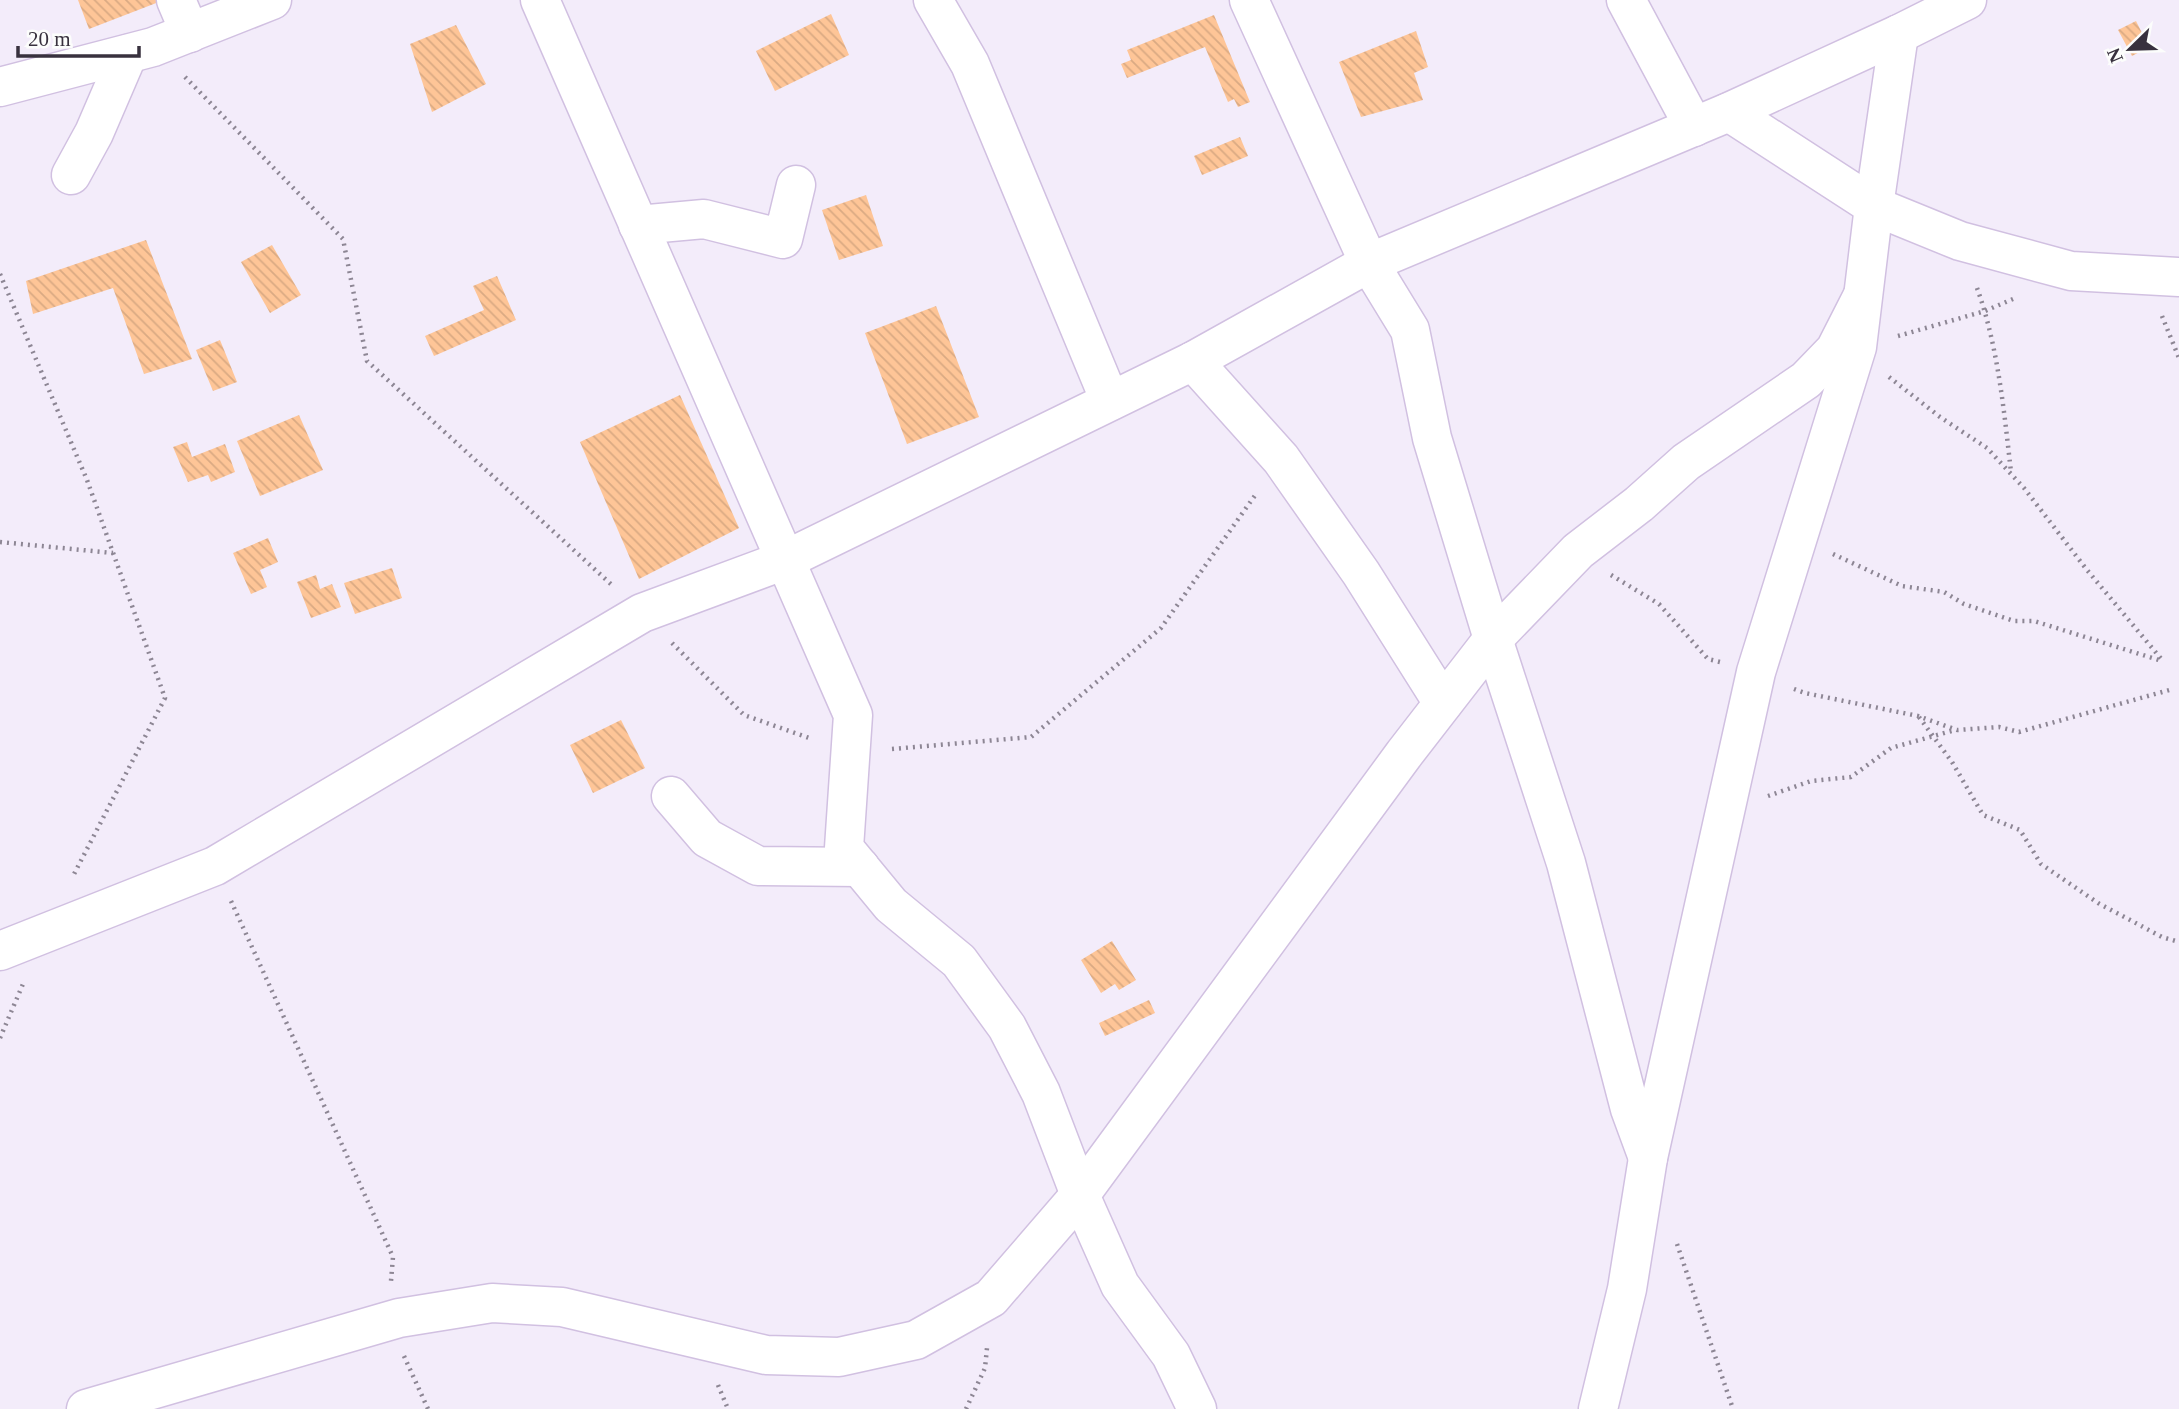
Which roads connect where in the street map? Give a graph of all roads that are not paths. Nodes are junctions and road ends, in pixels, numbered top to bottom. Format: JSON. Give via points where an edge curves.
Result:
{"nodes":[{"id":1,"x":272,"y":0,"type":"edge"},
{"id":2,"x":540,"y":0,"type":"edge"},
{"id":3,"x":933,"y":0,"type":"edge"},
{"id":4,"x":1249,"y":0,"type":"edge"},
{"id":5,"x":1626,"y":0,"type":"edge"},
{"id":6,"x":1945,"y":5,"type":"edge"},
{"id":7,"x":183,"y":16,"type":"edge"},
{"id":8,"x":1899,"y":34,"type":"junction"},
{"id":9,"x":140,"y":50,"type":"junction"},
{"id":10,"x":0,"y":87,"type":"edge"},
{"id":11,"x":1729,"y":112,"type":"junction"},
{"id":12,"x":1694,"y":127,"type":"junction"},
{"id":13,"x":71,"y":175,"type":"dead end"},
{"id":14,"x":796,"y":185,"type":"dead end"},
{"id":15,"x":1874,"y":206,"type":"junction"},
{"id":16,"x":638,"y":225,"type":"junction"},
{"id":17,"x":1369,"y":263,"type":"junction"},
{"id":18,"x":2179,"y":277,"type":"edge"},
{"id":19,"x":1863,"y":297,"type":"junction"},
{"id":20,"x":1193,"y":360,"type":"junction"},
{"id":21,"x":1110,"y":401,"type":"junction"},
{"id":22,"x":785,"y":560,"type":"junction"},
{"id":23,"x":1493,"y":639,"type":"junction"},
{"id":24,"x":1443,"y":703,"type":"junction"},
{"id":25,"x":671,"y":796,"type":"dead end"},
{"id":26,"x":860,"y":867,"type":"junction"},
{"id":27,"x":0,"y":951,"type":"edge"},
{"id":28,"x":1648,"y":1158,"type":"junction"},
{"id":29,"x":1080,"y":1195,"type":"junction"},
{"id":30,"x":86,"y":1409,"type":"edge"},
{"id":31,"x":1198,"y":1409,"type":"edge"},
{"id":32,"x":1598,"y":1409,"type":"edge"}],
"edges":[{"from":1,"to":7,"type":"street"},
{"from":2,"to":16,"type":"street"},
{"from":3,"to":21,"type":"street","via":[[970,64]]},
{"from":4,"to":17,"type":"street"},
{"from":5,"to":12,"type":"street"},
{"from":6,"to":8,"type":"street"},
{"from":7,"to":9,"type":"street"},
{"from":8,"to":11,"type":"street"},
{"from":8,"to":15,"type":"street"},
{"from":9,"to":10,"type":"street"},
{"from":9,"to":13,"type":"street"},
{"from":11,"to":12,"type":"street"},
{"from":11,"to":15,"type":"street"},
{"from":12,"to":17,"type":"street"},
{"from":14,"to":16,"type":"street","via":[[783,239],[704,219]]},
{"from":15,"to":18,"type":"street","via":[[1960,241],[2071,271]]},
{"from":15,"to":19,"type":"street"},
{"from":16,"to":22,"type":"street"},
{"from":17,"to":20,"type":"street"},
{"from":17,"to":23,"type":"street","via":[[1410,330],[1432,438]]},
{"from":19,"to":23,"type":"street","via":[[1835,350],[1806,380],[1686,461],[1578,551]]},
{"from":19,"to":28,"type":"street","via":[[1857,347],[1756,672]]},
{"from":20,"to":21,"type":"street"},
{"from":20,"to":24,"type":"street","via":[[1281,459],[1361,573]]},
{"from":21,"to":22,"type":"street"},
{"from":22,"to":26,"type":"street","via":[[853,715],[844,848]]},
{"from":22,"to":27,"type":"street","via":[[642,613],[215,866]]},
{"from":23,"to":24,"type":"street"},
{"from":23,"to":28,"type":"street","via":[[1566,863],[1630,1109]]},
{"from":24,"to":29,"type":"street"},
{"from":25,"to":26,"type":"street","via":[[707,838],[758,866]]},
{"from":26,"to":29,"type":"street","via":[[891,905],[959,961],[1007,1027],[1041,1093]]},
{"from":28,"to":32,"type":"street","via":[[1627,1289]]},
{"from":29,"to":30,"type":"street","via":[[991,1298],[916,1340],[839,1357],[766,1355],[562,1307],[492,1303],[388,1321]]},
{"from":29,"to":31,"type":"street","via":[[1120,1286],[1171,1355]]}]}
